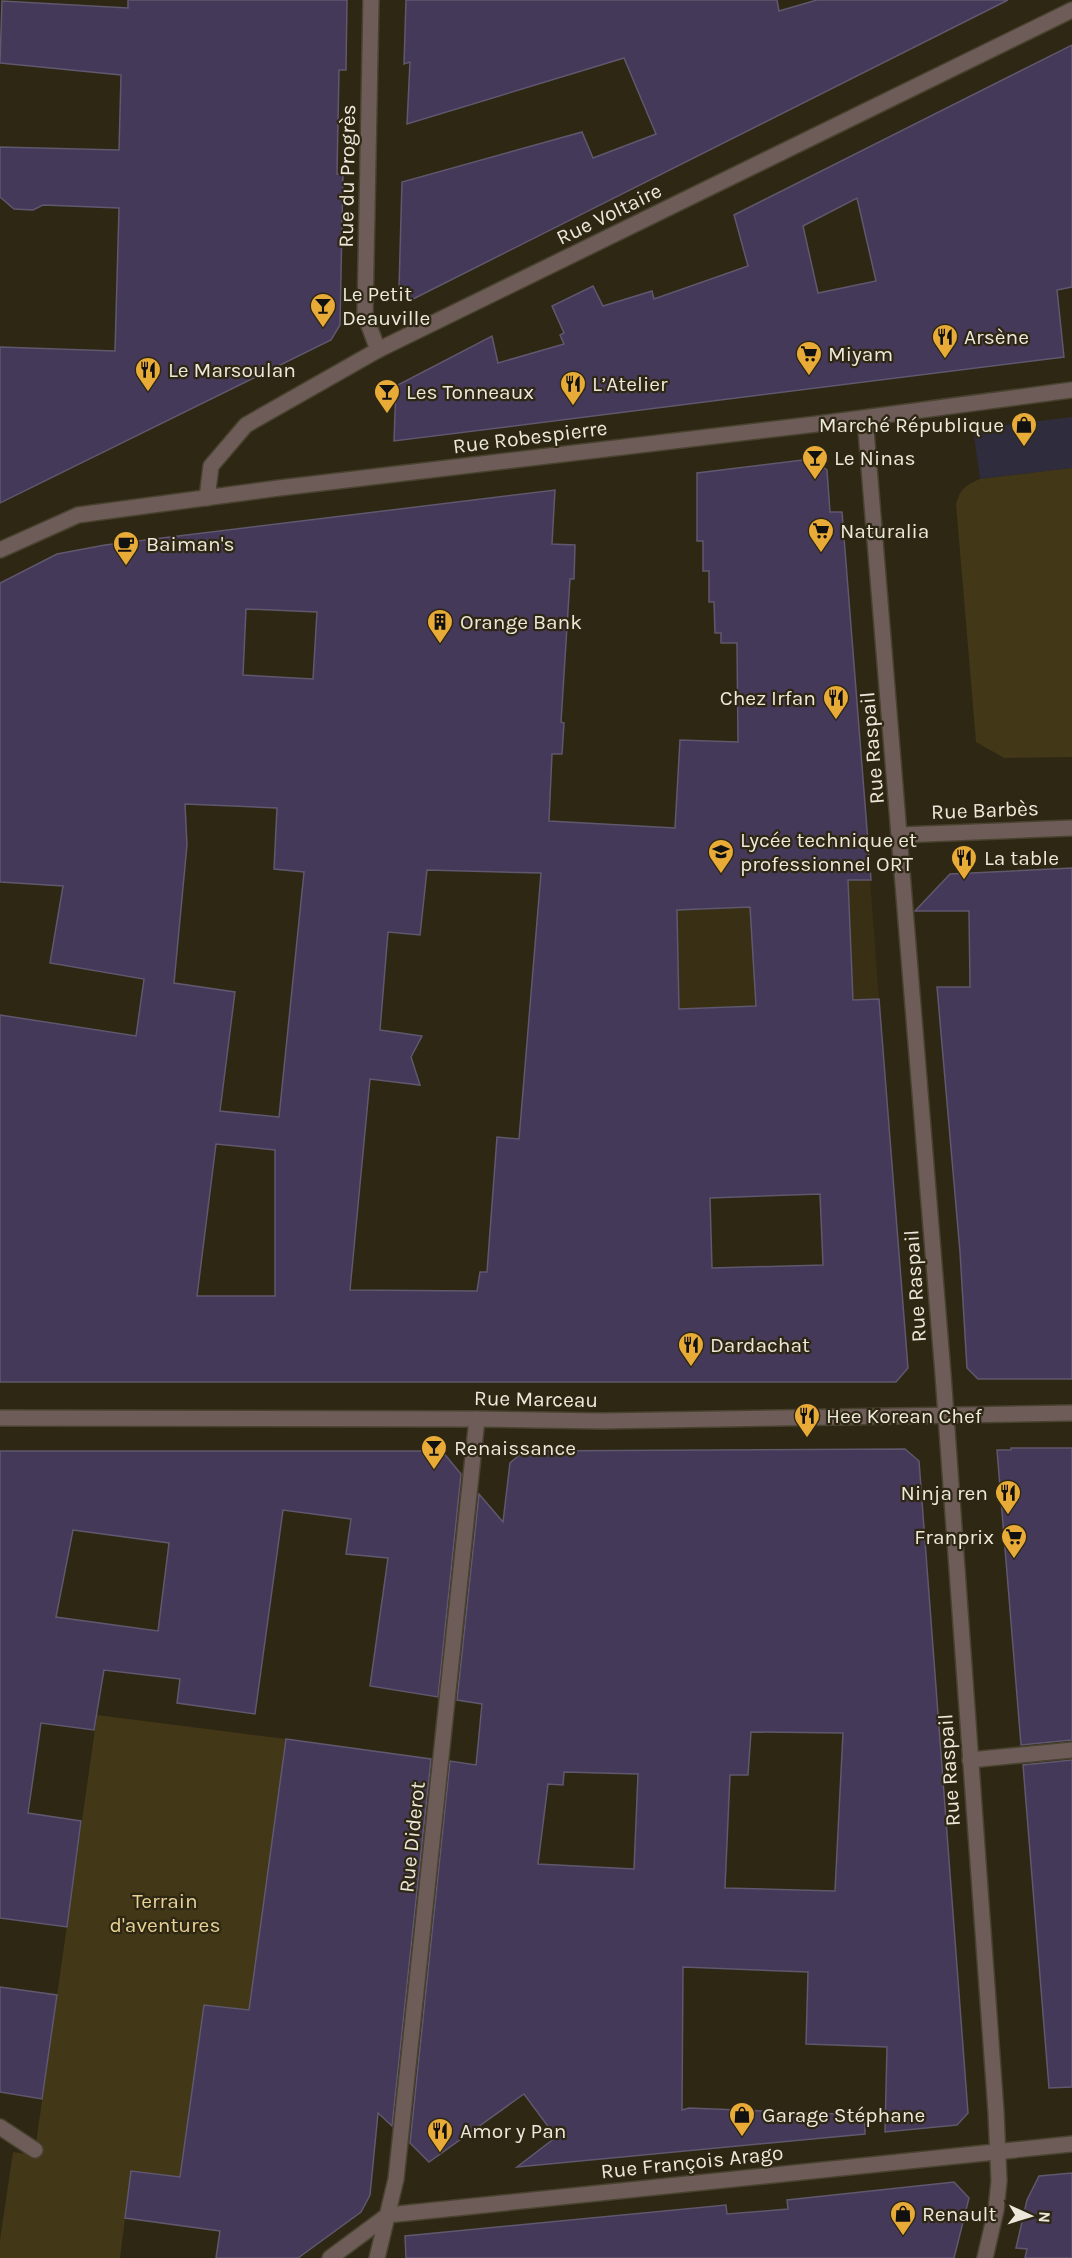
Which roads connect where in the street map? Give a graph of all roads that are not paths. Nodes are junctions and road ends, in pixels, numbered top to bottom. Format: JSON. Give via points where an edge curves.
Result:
{"nodes":[{"id":1,"x":371,"y":0,"type":"edge"},
{"id":2,"x":1072,"y":10,"type":"edge"},
{"id":3,"x":378,"y":350,"type":"junction"},
{"id":4,"x":1072,"y":390,"type":"edge"},
{"id":5,"x":865,"y":418,"type":"junction"},
{"id":6,"x":207,"y":498,"type":"junction"},
{"id":7,"x":0,"y":549,"type":"edge"},
{"id":8,"x":1072,"y":828,"type":"edge"},
{"id":9,"x":900,"y":835,"type":"junction"},
{"id":10,"x":1072,"y":1413,"type":"edge"},
{"id":11,"x":946,"y":1415,"type":"junction"},
{"id":12,"x":0,"y":1418,"type":"edge"},
{"id":13,"x":477,"y":1419,"type":"junction"},
{"id":14,"x":1072,"y":1750,"type":"edge"},
{"id":15,"x":970,"y":1760,"type":"junction"},
{"id":16,"x":0,"y":2127,"type":"edge"},
{"id":17,"x":1072,"y":2144,"type":"edge"},
{"id":18,"x":35,"y":2150,"type":"dead end"},
{"id":19,"x":998,"y":2151,"type":"junction"},
{"id":20,"x":388,"y":2216,"type":"junction"},
{"id":21,"x":330,"y":2258,"type":"edge"},
{"id":22,"x":377,"y":2258,"type":"edge"},
{"id":23,"x":986,"y":2258,"type":"edge"}],
"edges":[{"from":1,"to":3,"type":"street","name":"Rue du Progrès","via":[[365,315]]},
{"from":2,"to":3,"type":"street","name":"Rue Voltaire"},
{"from":3,"to":6,"type":"street","name":"Rue Voltaire","via":[[246,425],[211,466]]},
{"from":4,"to":5,"type":"street","name":"Rue Robespierre"},
{"from":5,"to":6,"type":"street","name":"Rue Robespierre"},
{"from":5,"to":9,"type":"street","name":"Rue Raspail"},
{"from":6,"to":7,"type":"street","name":"Rue Robespierre","via":[[78,514]]},
{"from":8,"to":9,"type":"street","name":"Rue Barbès"},
{"from":9,"to":11,"type":"street","name":"Rue Raspail"},
{"from":10,"to":11,"type":"street","name":"Rue Marceau"},
{"from":11,"to":13,"type":"street","name":"Rue Marceau","via":[[602,1421]]},
{"from":11,"to":15,"type":"street","name":"Rue Raspail"},
{"from":12,"to":13,"type":"street","name":"Rue Marceau"},
{"from":13,"to":20,"type":"street","name":"Rue Diderot","via":[[396,2179]]},
{"from":14,"to":15,"type":"street"},
{"from":15,"to":19,"type":"street","name":"Rue Raspail"},
{"from":16,"to":18,"type":"street"},
{"from":17,"to":19,"type":"street","name":"Rue François Arago"},
{"from":19,"to":20,"type":"street","name":"Rue François Arago"},
{"from":19,"to":23,"type":"street","name":"Rue Raspail","via":[[996,2210]]},
{"from":20,"to":21,"type":"street","name":"Rue François Arago"},
{"from":20,"to":22,"type":"street","name":"Rue Diderot"}]}
